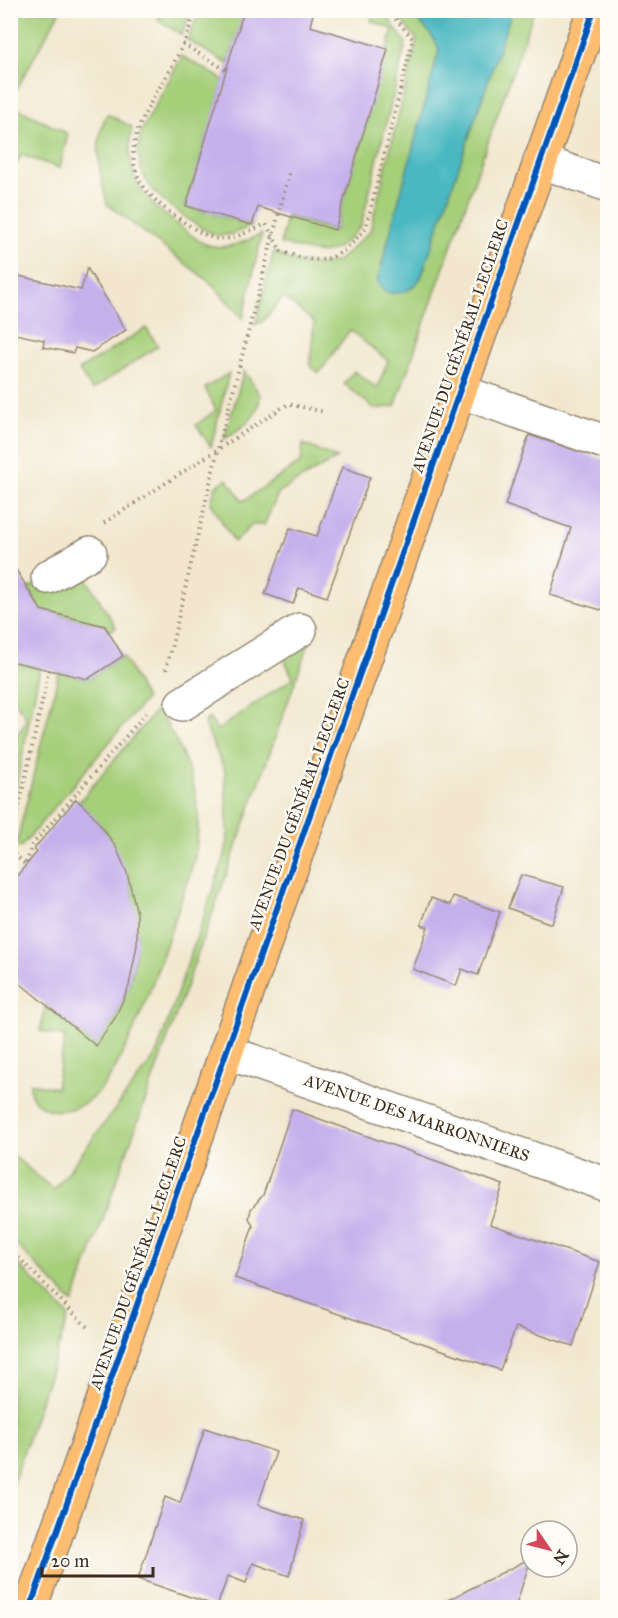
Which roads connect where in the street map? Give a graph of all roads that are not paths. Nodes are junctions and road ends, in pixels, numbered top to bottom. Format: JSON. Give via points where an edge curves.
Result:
{"nodes":[{"id":1,"x":594,"y":10,"type":"edge"},
{"id":2,"x":540,"y":161,"type":"junction"},
{"id":3,"x":608,"y":185,"type":"edge"},
{"id":4,"x":459,"y":391,"type":"junction"},
{"id":5,"x":608,"y":443,"type":"edge"},
{"id":6,"x":92,"y":541,"type":"road end"},
{"id":7,"x":48,"y":578,"type":"dead end"},
{"id":8,"x":300,"y":630,"type":"dead end"},
{"id":9,"x":182,"y":704,"type":"dead end"},
{"id":10,"x":226,"y":1052,"type":"junction"},
{"id":11,"x":608,"y":1185,"type":"edge"},
{"id":12,"x":30,"y":1608,"type":"edge"}],
"edges":[{"from":1,"to":2,"type":"main road","name":"AVENUE DU GÉNÉRAL LECLERC"},
{"from":2,"to":3,"type":"street"},
{"from":2,"to":4,"type":"main road","name":"AVENUE DU GÉNÉRAL LECLERC"},
{"from":4,"to":5,"type":"street"},
{"from":4,"to":10,"type":"main road","name":"AVENUE DU GÉNÉRAL LECLERC"},
{"from":6,"to":7,"type":"street"},
{"from":8,"to":9,"type":"street"},
{"from":10,"to":11,"type":"street","name":"AVENUE DES MARRONNIERS"},
{"from":10,"to":12,"type":"main road","name":"AVENUE DU GÉNÉRAL LECLERC"}]}
